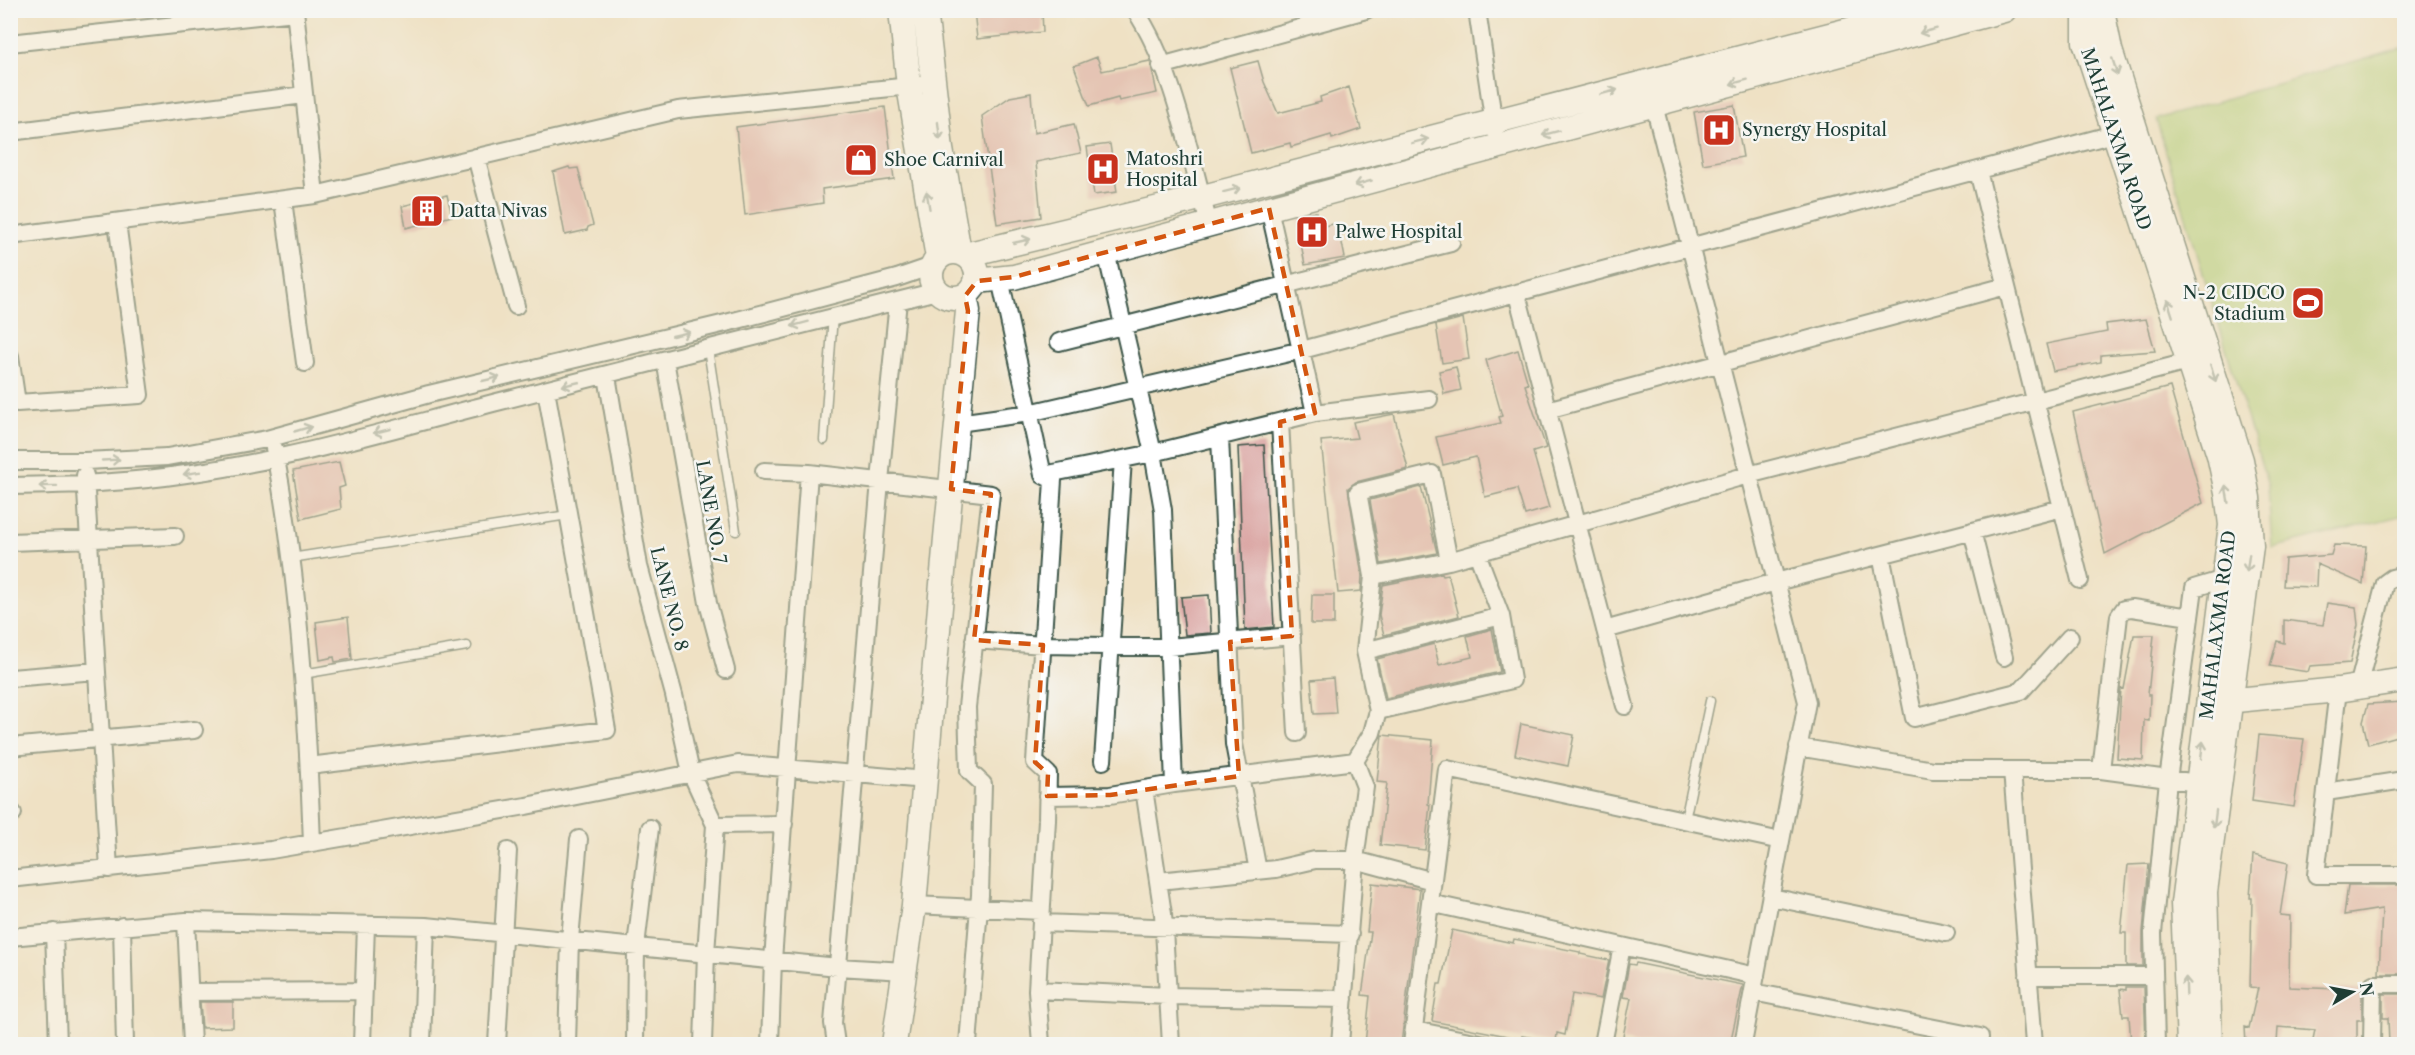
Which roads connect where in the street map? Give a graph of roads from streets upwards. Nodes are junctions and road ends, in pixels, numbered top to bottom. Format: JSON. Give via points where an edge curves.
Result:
{"nodes":[{"id":1,"x":901,"y":10,"type":"edge"},
{"id":2,"x":925,"y":10,"type":"edge"},
{"id":3,"x":1135,"y":10,"type":"edge"},
{"id":4,"x":1366,"y":10,"type":"edge"},
{"id":5,"x":1477,"y":10,"type":"edge"},
{"id":6,"x":1926,"y":10,"type":"edge"},
{"id":7,"x":2004,"y":10,"type":"edge"},
{"id":8,"x":2085,"y":10,"type":"edge"},
{"id":9,"x":2102,"y":10,"type":"edge"},
{"id":10,"x":295,"y":11,"type":"edge"},
{"id":11,"x":10,"y":43,"type":"edge"},
{"id":12,"x":1161,"y":66,"type":"junction"},
{"id":13,"x":934,"y":84,"type":"junction"},
{"id":14,"x":909,"y":86,"type":"junction"},
{"id":15,"x":304,"y":95,"type":"junction"},
{"id":16,"x":1654,"y":105,"type":"junction"},
{"id":17,"x":1494,"y":122,"type":"junction"},
{"id":18,"x":2125,"y":131,"type":"junction"},
{"id":19,"x":10,"y":132,"type":"edge"},
{"id":20,"x":1497,"y":147,"type":"junction"},
{"id":21,"x":476,"y":157,"type":"junction"},
{"id":22,"x":1978,"y":171,"type":"junction"},
{"id":23,"x":315,"y":195,"type":"junction"},
{"id":24,"x":1202,"y":198,"type":"junction"},
{"id":25,"x":282,"y":200,"type":"junction"},
{"id":26,"x":1269,"y":208,"type":"junction"},
{"id":27,"x":117,"y":222,"type":"junction"},
{"id":28,"x":1209,"y":224,"type":"junction"},
{"id":29,"x":10,"y":236,"type":"edge"},
{"id":30,"x":1451,"y":243,"type":"dead end"},
{"id":31,"x":1690,"y":248,"type":"junction"},
{"id":32,"x":1106,"y":252,"type":"junction"},
{"id":33,"x":949,"y":258,"type":"junction"},
{"id":34,"x":981,"y":285,"type":"junction"},
{"id":35,"x":1287,"y":285,"type":"junction"},
{"id":36,"x":2006,"y":286,"type":"junction"},
{"id":37,"x":937,"y":291,"type":"junction"},
{"id":38,"x":1517,"y":294,"type":"junction"},
{"id":39,"x":898,"y":301,"type":"junction"},
{"id":40,"x":516,"y":306,"type":"dead end"},
{"id":41,"x":740,"y":320,"type":"junction"},
{"id":42,"x":1124,"y":326,"type":"junction"},
{"id":43,"x":746,"y":339,"type":"junction"},
{"id":44,"x":1059,"y":342,"type":"dead end"},
{"id":45,"x":1302,"y":350,"type":"junction"},
{"id":46,"x":10,"y":357,"type":"edge"},
{"id":47,"x":665,"y":360,"type":"junction"},
{"id":48,"x":2188,"y":362,"type":"junction"},
{"id":49,"x":304,"y":363,"type":"dead end"},
{"id":50,"x":1720,"y":363,"type":"junction"},
{"id":51,"x":607,"y":376,"type":"junction"},
{"id":52,"x":1138,"y":388,"type":"junction"},
{"id":53,"x":546,"y":390,"type":"junction"},
{"id":54,"x":1429,"y":399,"type":"dead end"},
{"id":55,"x":2036,"y":401,"type":"junction"},
{"id":56,"x":1547,"y":410,"type":"junction"},
{"id":57,"x":1029,"y":413,"type":"junction"},
{"id":58,"x":1315,"y":413,"type":"junction"},
{"id":59,"x":1280,"y":422,"type":"junction"},
{"id":60,"x":958,"y":423,"type":"junction"},
{"id":61,"x":1220,"y":437,"type":"junction"},
{"id":62,"x":272,"y":438,"type":"junction"},
{"id":63,"x":1153,"y":453,"type":"junction"},
{"id":64,"x":276,"y":458,"type":"junction"},
{"id":65,"x":1123,"y":459,"type":"junction"},
{"id":66,"x":10,"y":461,"type":"edge"},
{"id":67,"x":85,"y":461,"type":"junction"},
{"id":68,"x":764,"y":471,"type":"dead end"},
{"id":69,"x":809,"y":473,"type":"junction"},
{"id":70,"x":1043,"y":474,"type":"junction"},
{"id":71,"x":1748,"y":475,"type":"junction"},
{"id":72,"x":880,"y":481,"type":"junction"},
{"id":73,"x":86,"y":485,"type":"junction"},
{"id":74,"x":10,"y":486,"type":"edge"},
{"id":75,"x":951,"y":489,"type":"junction"},
{"id":76,"x":2062,"y":508,"type":"junction"},
{"id":77,"x":1577,"y":524,"type":"junction"},
{"id":78,"x":1972,"y":531,"type":"junction"},
{"id":79,"x":175,"y":536,"type":"dead end"},
{"id":80,"x":88,"y":538,"type":"junction"},
{"id":81,"x":10,"y":542,"type":"edge"},
{"id":82,"x":1477,"y":553,"type":"junction"},
{"id":83,"x":1881,"y":555,"type":"junction"},
{"id":84,"x":1449,"y":561,"type":"junction"},
{"id":85,"x":2404,"y":575,"type":"edge"},
{"id":86,"x":1373,"y":576,"type":"junction"},
{"id":87,"x":2224,"y":579,"type":"junction"},
{"id":88,"x":2080,"y":580,"type":"dead end"},
{"id":89,"x":1776,"y":582,"type":"junction"},
{"id":90,"x":1501,"y":616,"type":"junction"},
{"id":91,"x":2190,"y":617,"type":"junction"},
{"id":92,"x":1605,"y":630,"type":"junction"},
{"id":93,"x":1292,"y":636,"type":"junction"},
{"id":94,"x":2070,"y":638,"type":"dead end"},
{"id":95,"x":974,"y":640,"type":"junction"},
{"id":96,"x":1230,"y":642,"type":"junction"},
{"id":97,"x":1043,"y":645,"type":"junction"},
{"id":98,"x":1110,"y":646,"type":"junction"},
{"id":99,"x":1169,"y":647,"type":"junction"},
{"id":100,"x":1365,"y":651,"type":"junction"},
{"id":101,"x":2004,"y":657,"type":"dead end"},
{"id":102,"x":726,"y":670,"type":"dead end"},
{"id":103,"x":96,"y":671,"type":"junction"},
{"id":104,"x":11,"y":678,"type":"edge"},
{"id":105,"x":2404,"y":680,"type":"edge"},
{"id":106,"x":2348,"y":689,"type":"junction"},
{"id":107,"x":2219,"y":702,"type":"junction"},
{"id":108,"x":1625,"y":706,"type":"dead end"},
{"id":109,"x":1378,"y":711,"type":"junction"},
{"id":110,"x":194,"y":730,"type":"dead end"},
{"id":111,"x":1297,"y":733,"type":"dead end"},
{"id":112,"x":100,"y":739,"type":"junction"},
{"id":113,"x":10,"y":747,"type":"edge"},
{"id":114,"x":1798,"y":747,"type":"junction"},
{"id":115,"x":1103,"y":761,"type":"dead end"},
{"id":116,"x":1355,"y":761,"type":"junction"},
{"id":117,"x":309,"y":766,"type":"junction"},
{"id":118,"x":788,"y":768,"type":"junction"},
{"id":119,"x":2012,"y":770,"type":"junction"},
{"id":120,"x":2101,"y":770,"type":"junction"},
{"id":121,"x":692,"y":773,"type":"junction"},
{"id":122,"x":855,"y":774,"type":"junction"},
{"id":123,"x":1239,"y":776,"type":"junction"},
{"id":124,"x":926,"y":780,"type":"junction"},
{"id":125,"x":2168,"y":780,"type":"junction"},
{"id":126,"x":2404,"y":780,"type":"edge"},
{"id":127,"x":2198,"y":783,"type":"junction"},
{"id":128,"x":1174,"y":784,"type":"junction"},
{"id":129,"x":1144,"y":789,"type":"junction"},
{"id":130,"x":2326,"y":792,"type":"junction"},
{"id":131,"x":1047,"y":796,"type":"junction"},
{"id":132,"x":715,"y":825,"type":"junction"},
{"id":133,"x":784,"y":825,"type":"junction"},
{"id":134,"x":650,"y":828,"type":"dead end"},
{"id":135,"x":579,"y":839,"type":"dead end"},
{"id":136,"x":1781,"y":841,"type":"junction"},
{"id":137,"x":312,"y":843,"type":"junction"},
{"id":138,"x":508,"y":851,"type":"dead end"},
{"id":139,"x":1355,"y":860,"type":"junction"},
{"id":140,"x":109,"y":869,"type":"junction"},
{"id":141,"x":1258,"y":871,"type":"junction"},
{"id":142,"x":2404,"y":875,"type":"edge"},
{"id":143,"x":10,"y":879,"type":"edge"},
{"id":144,"x":1158,"y":881,"type":"junction"},
{"id":145,"x":1433,"y":881,"type":"junction"},
{"id":146,"x":1771,"y":897,"type":"junction"},
{"id":147,"x":1430,"y":903,"type":"junction"},
{"id":148,"x":914,"y":905,"type":"junction"},
{"id":149,"x":979,"y":908,"type":"junction"},
{"id":150,"x":1041,"y":917,"type":"junction"},
{"id":151,"x":186,"y":921,"type":"junction"},
{"id":152,"x":366,"y":925,"type":"junction"},
{"id":153,"x":122,"y":926,"type":"junction"},
{"id":154,"x":426,"y":926,"type":"junction"},
{"id":155,"x":1164,"y":927,"type":"junction"},
{"id":156,"x":54,"y":932,"type":"junction"},
{"id":157,"x":502,"y":933,"type":"junction"},
{"id":158,"x":1946,"y":933,"type":"dead end"},
{"id":159,"x":1350,"y":934,"type":"junction"},
{"id":160,"x":10,"y":937,"type":"edge"},
{"id":161,"x":570,"y":939,"type":"junction"},
{"id":162,"x":636,"y":946,"type":"junction"},
{"id":163,"x":1622,"y":946,"type":"junction"},
{"id":164,"x":706,"y":952,"type":"junction"},
{"id":165,"x":773,"y":960,"type":"junction"},
{"id":166,"x":838,"y":967,"type":"junction"},
{"id":167,"x":905,"y":970,"type":"junction"},
{"id":168,"x":2028,"y":976,"type":"junction"},
{"id":169,"x":2154,"y":976,"type":"junction"},
{"id":170,"x":1755,"y":984,"type":"junction"},
{"id":171,"x":2404,"y":984,"type":"edge"},
{"id":172,"x":1037,"y":990,"type":"junction"},
{"id":173,"x":363,"y":991,"type":"junction"},
{"id":174,"x":189,"y":992,"type":"junction"},
{"id":175,"x":1168,"y":996,"type":"junction"},
{"id":176,"x":1344,"y":999,"type":"junction"},
{"id":177,"x":1413,"y":1037,"type":"edge"},
{"id":178,"x":58,"y":1044,"type":"edge"},
{"id":179,"x":125,"y":1044,"type":"edge"},
{"id":180,"x":192,"y":1044,"type":"edge"},
{"id":181,"x":362,"y":1044,"type":"edge"},
{"id":182,"x":422,"y":1044,"type":"edge"},
{"id":183,"x":497,"y":1044,"type":"edge"},
{"id":184,"x":567,"y":1044,"type":"edge"},
{"id":185,"x":635,"y":1044,"type":"edge"},
{"id":186,"x":703,"y":1044,"type":"edge"},
{"id":187,"x":770,"y":1044,"type":"edge"},
{"id":188,"x":836,"y":1044,"type":"edge"},
{"id":189,"x":894,"y":1044,"type":"edge"},
{"id":190,"x":968,"y":1044,"type":"edge"},
{"id":191,"x":1046,"y":1044,"type":"edge"},
{"id":192,"x":1171,"y":1044,"type":"edge"},
{"id":193,"x":1341,"y":1044,"type":"edge"},
{"id":194,"x":1485,"y":1044,"type":"edge"},
{"id":195,"x":1603,"y":1044,"type":"edge"},
{"id":196,"x":1743,"y":1044,"type":"edge"},
{"id":197,"x":1979,"y":1044,"type":"edge"},
{"id":198,"x":2034,"y":1044,"type":"edge"},
{"id":199,"x":2156,"y":1044,"type":"edge"},
{"id":200,"x":2189,"y":1044,"type":"edge"},
{"id":201,"x":2210,"y":1044,"type":"edge"},
{"id":202,"x":2372,"y":1044,"type":"edge"}],
"edges":[{"from":1,"to":14,"type":"street"},
{"from":2,"to":13,"type":"street"},
{"from":3,"to":12,"type":"street","via":[[1148,30]]},
{"from":4,"to":12,"type":"street"},
{"from":5,"to":17,"type":"street"},
{"from":17,"to":6,"type":"street","one_way":true},
{"from":7,"to":16,"type":"street","one_way":true},
{"from":8,"to":18,"type":"street","name":"MAHALAXMA ROAD","via":[[2085,42]]},
{"from":9,"to":18,"type":"street","name":"MAHALAXMA ROAD","one_way":true},
{"from":10,"to":11,"type":"street"},
{"from":10,"to":15,"type":"street"},
{"from":12,"to":24,"type":"street"},
{"from":13,"to":14,"type":"street"},
{"from":13,"to":33,"type":"street","one_way":true},
{"from":14,"to":21,"type":"street","via":[[678,110]]},
{"from":33,"to":14,"type":"street","one_way":true},
{"from":15,"to":19,"type":"street"},
{"from":15,"to":23,"type":"street"},
{"from":16,"to":20,"type":"street","one_way":true},
{"from":16,"to":31,"type":"street"},
{"from":17,"to":20,"type":"street"},
{"from":24,"to":17,"type":"street","one_way":true},
{"from":18,"to":22,"type":"street"},
{"from":48,"to":18,"type":"street","name":"MAHALAXMA ROAD","one_way":true},
{"from":18,"to":107,"type":"street","name":"MAHALAXMA ROAD","one_way":true,"via":[[2241,460],[2248,498],[2251,546]]},
{"from":20,"to":26,"type":"street","one_way":true},
{"from":21,"to":23,"type":"street"},
{"from":21,"to":40,"type":"street"},
{"from":22,"to":31,"type":"street"},
{"from":22,"to":36,"type":"street"},
{"from":23,"to":25,"type":"street"},
{"from":24,"to":28,"type":"street"},
{"from":33,"to":24,"type":"street","one_way":true},
{"from":25,"to":27,"type":"street"},
{"from":25,"to":49,"type":"street"},
{"from":26,"to":28,"type":"street"},
{"from":26,"to":35,"type":"street"},
{"from":27,"to":29,"type":"street"},
{"from":27,"to":46,"type":"street","via":[[141,396],[18,403]]},
{"from":28,"to":32,"type":"street"},
{"from":30,"to":35,"type":"street"},
{"from":31,"to":38,"type":"street"},
{"from":31,"to":50,"type":"street"},
{"from":32,"to":34,"type":"street"},
{"from":32,"to":42,"type":"street"},
{"from":33,"to":34,"type":"street","via":[[973,261]]},
{"from":33,"to":37,"type":"street","via":[[930,275]]},
{"from":33,"to":41,"type":"street","via":[[897,278]]},
{"from":34,"to":37,"type":"street","via":[[956,298]]},
{"from":34,"to":57,"type":"street"},
{"from":34,"to":60,"type":"street","via":[[969,311]]},
{"from":35,"to":42,"type":"street"},
{"from":35,"to":45,"type":"street"},
{"from":36,"to":50,"type":"street"},
{"from":36,"to":55,"type":"street"},
{"from":37,"to":39,"type":"street"},
{"from":38,"to":45,"type":"street"},
{"from":38,"to":56,"type":"street"},
{"from":39,"to":43,"type":"street","one_way":true},
{"from":39,"to":72,"type":"street"},
{"from":41,"to":43,"type":"street"},
{"from":62,"to":41,"type":"street","one_way":true,"via":[[429,394]]},
{"from":42,"to":44,"type":"street"},
{"from":42,"to":52,"type":"street"},
{"from":43,"to":47,"type":"street"},
{"from":45,"to":52,"type":"street"},
{"from":45,"to":58,"type":"street"},
{"from":47,"to":51,"type":"street"},
{"from":47,"to":102,"type":"street","name":"LANE NO. 7","via":[[708,603]]},
{"from":48,"to":55,"type":"street"},
{"from":87,"to":48,"type":"street","name":"MAHALAXMA ROAD","one_way":true,"via":[[2231,525],[2227,492]]},
{"from":50,"to":56,"type":"street"},
{"from":50,"to":71,"type":"street"},
{"from":51,"to":53,"type":"street","one_way":true},
{"from":51,"to":121,"type":"street","name":"LANE NO. 8","via":[[639,566]]},
{"from":52,"to":57,"type":"street"},
{"from":52,"to":63,"type":"street"},
{"from":53,"to":64,"type":"street","one_way":true},
{"from":53,"to":117,"type":"street","via":[[607,730]]},
{"from":54,"to":58,"type":"street"},
{"from":55,"to":71,"type":"street"},
{"from":55,"to":76,"type":"street"},
{"from":56,"to":77,"type":"street"},
{"from":57,"to":60,"type":"street"},
{"from":57,"to":70,"type":"street"},
{"from":58,"to":59,"type":"street"},
{"from":59,"to":61,"type":"street"},
{"from":59,"to":93,"type":"street"},
{"from":60,"to":75,"type":"street"},
{"from":61,"to":63,"type":"street"},
{"from":61,"to":96,"type":"street"},
{"from":62,"to":64,"type":"street"},
{"from":67,"to":62,"type":"street","one_way":true,"via":[[167,457]]},
{"from":63,"to":65,"type":"street"},
{"from":63,"to":99,"type":"street","via":[[1163,510]]},
{"from":64,"to":73,"type":"street","one_way":true,"via":[[186,474]]},
{"from":64,"to":117,"type":"street","via":[[297,600]]},
{"from":65,"to":70,"type":"street"},
{"from":65,"to":98,"type":"street"},
{"from":66,"to":67,"type":"street"},
{"from":67,"to":73,"type":"street"},
{"from":68,"to":69,"type":"street"},
{"from":69,"to":72,"type":"street"},
{"from":69,"to":118,"type":"street"},
{"from":70,"to":97,"type":"street","via":[[1053,480]]},
{"from":71,"to":77,"type":"street"},
{"from":71,"to":89,"type":"street"},
{"from":72,"to":75,"type":"street"},
{"from":72,"to":122,"type":"street"},
{"from":73,"to":74,"type":"street","one_way":true},
{"from":73,"to":80,"type":"street"},
{"from":75,"to":95,"type":"street","via":[[991,494]]},
{"from":75,"to":124,"type":"street"},
{"from":76,"to":78,"type":"street"},
{"from":76,"to":88,"type":"street"},
{"from":77,"to":82,"type":"street"},
{"from":77,"to":92,"type":"street"},
{"from":78,"to":83,"type":"street"},
{"from":78,"to":101,"type":"street"},
{"from":79,"to":80,"type":"street"},
{"from":80,"to":81,"type":"street"},
{"from":80,"to":103,"type":"street"},
{"from":82,"to":84,"type":"street"},
{"from":82,"to":90,"type":"street"},
{"from":83,"to":89,"type":"street"},
{"from":83,"to":94,"type":"street","via":[[1914,718],[2021,691]]},
{"from":84,"to":86,"type":"street"},
{"from":84,"to":86,"type":"street","via":[[1432,474],[1358,492]]},
{"from":85,"to":106,"type":"street","via":[[2385,583]]},
{"from":86,"to":100,"type":"street"},
{"from":87,"to":91,"type":"street","via":[[2194,588]]},
{"from":87,"to":107,"type":"street","name":"MAHALAXMA ROAD"},
{"from":89,"to":92,"type":"street"},
{"from":89,"to":114,"type":"street","via":[[1807,702]]},
{"from":90,"to":100,"type":"street"},
{"from":90,"to":109,"type":"street","via":[[1512,680]]},
{"from":91,"to":120,"type":"street","via":[[2132,608],[2124,609],[2119,616]]},
{"from":91,"to":125,"type":"street"},
{"from":92,"to":108,"type":"street"},
{"from":93,"to":96,"type":"street"},
{"from":93,"to":111,"type":"street"},
{"from":95,"to":97,"type":"street"},
{"from":95,"to":149,"type":"street","via":[[967,740],[969,771],[983,784]]},
{"from":96,"to":99,"type":"street"},
{"from":96,"to":123,"type":"street"},
{"from":97,"to":98,"type":"street"},
{"from":97,"to":131,"type":"street","via":[[1035,762],[1048,774]]},
{"from":98,"to":99,"type":"street"},
{"from":98,"to":115,"type":"street"},
{"from":99,"to":128,"type":"street"},
{"from":100,"to":109,"type":"street"},
{"from":103,"to":104,"type":"street"},
{"from":103,"to":112,"type":"street"},
{"from":105,"to":106,"type":"street"},
{"from":106,"to":107,"type":"street"},
{"from":106,"to":130,"type":"street"},
{"from":127,"to":107,"type":"street","name":"MAHALAXMA ROAD","one_way":true},
{"from":107,"to":201,"type":"street","name":"MAHALAXMA ROAD","one_way":true,"via":[[2205,892]]},
{"from":109,"to":116,"type":"street","via":[[1372,733]]},
{"from":110,"to":112,"type":"street"},
{"from":112,"to":113,"type":"street"},
{"from":112,"to":140,"type":"street"},
{"from":114,"to":119,"type":"street","via":[[1933,770]]},
{"from":114,"to":136,"type":"street"},
{"from":116,"to":123,"type":"street"},
{"from":116,"to":139,"type":"street","via":[[1365,787]]},
{"from":117,"to":137,"type":"street"},
{"from":118,"to":121,"type":"street","via":[[738,764]]},
{"from":118,"to":122,"type":"street"},
{"from":118,"to":133,"type":"street"},
{"from":119,"to":120,"type":"street"},
{"from":119,"to":168,"type":"street"},
{"from":120,"to":125,"type":"street"},
{"from":121,"to":132,"type":"street","name":"LANE NO. 8"},
{"from":121,"to":137,"type":"street"},
{"from":122,"to":124,"type":"street"},
{"from":122,"to":166,"type":"street"},
{"from":123,"to":128,"type":"street"},
{"from":123,"to":141,"type":"street"},
{"from":124,"to":148,"type":"street"},
{"from":125,"to":127,"type":"street"},
{"from":125,"to":169,"type":"street","via":[[2153,933]]},
{"from":126,"to":130,"type":"street"},
{"from":200,"to":127,"type":"street","name":"MAHALAXMA ROAD","one_way":true,"via":[[2183,903]]},
{"from":128,"to":129,"type":"street"},
{"from":129,"to":131,"type":"street","via":[[1110,795]]},
{"from":129,"to":144,"type":"street"},
{"from":130,"to":142,"type":"street","via":[[2316,875]]},
{"from":131,"to":150,"type":"street"},
{"from":132,"to":133,"type":"street"},
{"from":132,"to":164,"type":"street"},
{"from":133,"to":165,"type":"street"},
{"from":134,"to":162,"type":"street"},
{"from":135,"to":161,"type":"street"},
{"from":136,"to":145,"type":"street","via":[[1447,769]]},
{"from":136,"to":146,"type":"street"},
{"from":137,"to":140,"type":"street"},
{"from":138,"to":157,"type":"street"},
{"from":139,"to":141,"type":"street","via":[[1315,860]]},
{"from":139,"to":145,"type":"street"},
{"from":139,"to":159,"type":"street"},
{"from":140,"to":143,"type":"street"},
{"from":141,"to":144,"type":"street"},
{"from":144,"to":155,"type":"street"},
{"from":145,"to":147,"type":"street"},
{"from":146,"to":158,"type":"street"},
{"from":146,"to":170,"type":"street"},
{"from":147,"to":163,"type":"street"},
{"from":147,"to":177,"type":"street"},
{"from":148,"to":149,"type":"street"},
{"from":148,"to":167,"type":"street"},
{"from":149,"to":150,"type":"street"},
{"from":149,"to":190,"type":"street"},
{"from":150,"to":155,"type":"street"},
{"from":150,"to":172,"type":"street"},
{"from":151,"to":152,"type":"street"},
{"from":151,"to":153,"type":"street"},
{"from":151,"to":174,"type":"street"},
{"from":152,"to":154,"type":"street"},
{"from":152,"to":173,"type":"street"},
{"from":153,"to":156,"type":"street"},
{"from":153,"to":179,"type":"street"},
{"from":154,"to":157,"type":"street"},
{"from":154,"to":182,"type":"street"},
{"from":155,"to":159,"type":"street"},
{"from":155,"to":175,"type":"street"},
{"from":156,"to":160,"type":"street"},
{"from":156,"to":178,"type":"street"},
{"from":157,"to":161,"type":"street"},
{"from":157,"to":183,"type":"street"},
{"from":159,"to":176,"type":"street"},
{"from":161,"to":162,"type":"street"},
{"from":161,"to":184,"type":"street"},
{"from":162,"to":164,"type":"street"},
{"from":162,"to":185,"type":"street"},
{"from":163,"to":170,"type":"street"},
{"from":163,"to":195,"type":"street"},
{"from":164,"to":165,"type":"street"},
{"from":164,"to":186,"type":"street"},
{"from":165,"to":166,"type":"street"},
{"from":165,"to":187,"type":"street"},
{"from":166,"to":167,"type":"street"},
{"from":166,"to":188,"type":"street","via":[[833,1023]]},
{"from":167,"to":189,"type":"street"},
{"from":168,"to":169,"type":"street"},
{"from":168,"to":198,"type":"street"},
{"from":169,"to":199,"type":"street"},
{"from":170,"to":196,"type":"street"},
{"from":170,"to":197,"type":"street","via":[[1980,1037]]},
{"from":171,"to":202,"type":"street","via":[[2373,984]]},
{"from":172,"to":175,"type":"street"},
{"from":172,"to":191,"type":"street"},
{"from":173,"to":174,"type":"street"},
{"from":173,"to":181,"type":"street"},
{"from":174,"to":180,"type":"street"},
{"from":175,"to":176,"type":"street"},
{"from":175,"to":192,"type":"street"},
{"from":176,"to":193,"type":"street"},
{"from":177,"to":194,"type":"street"}]}
